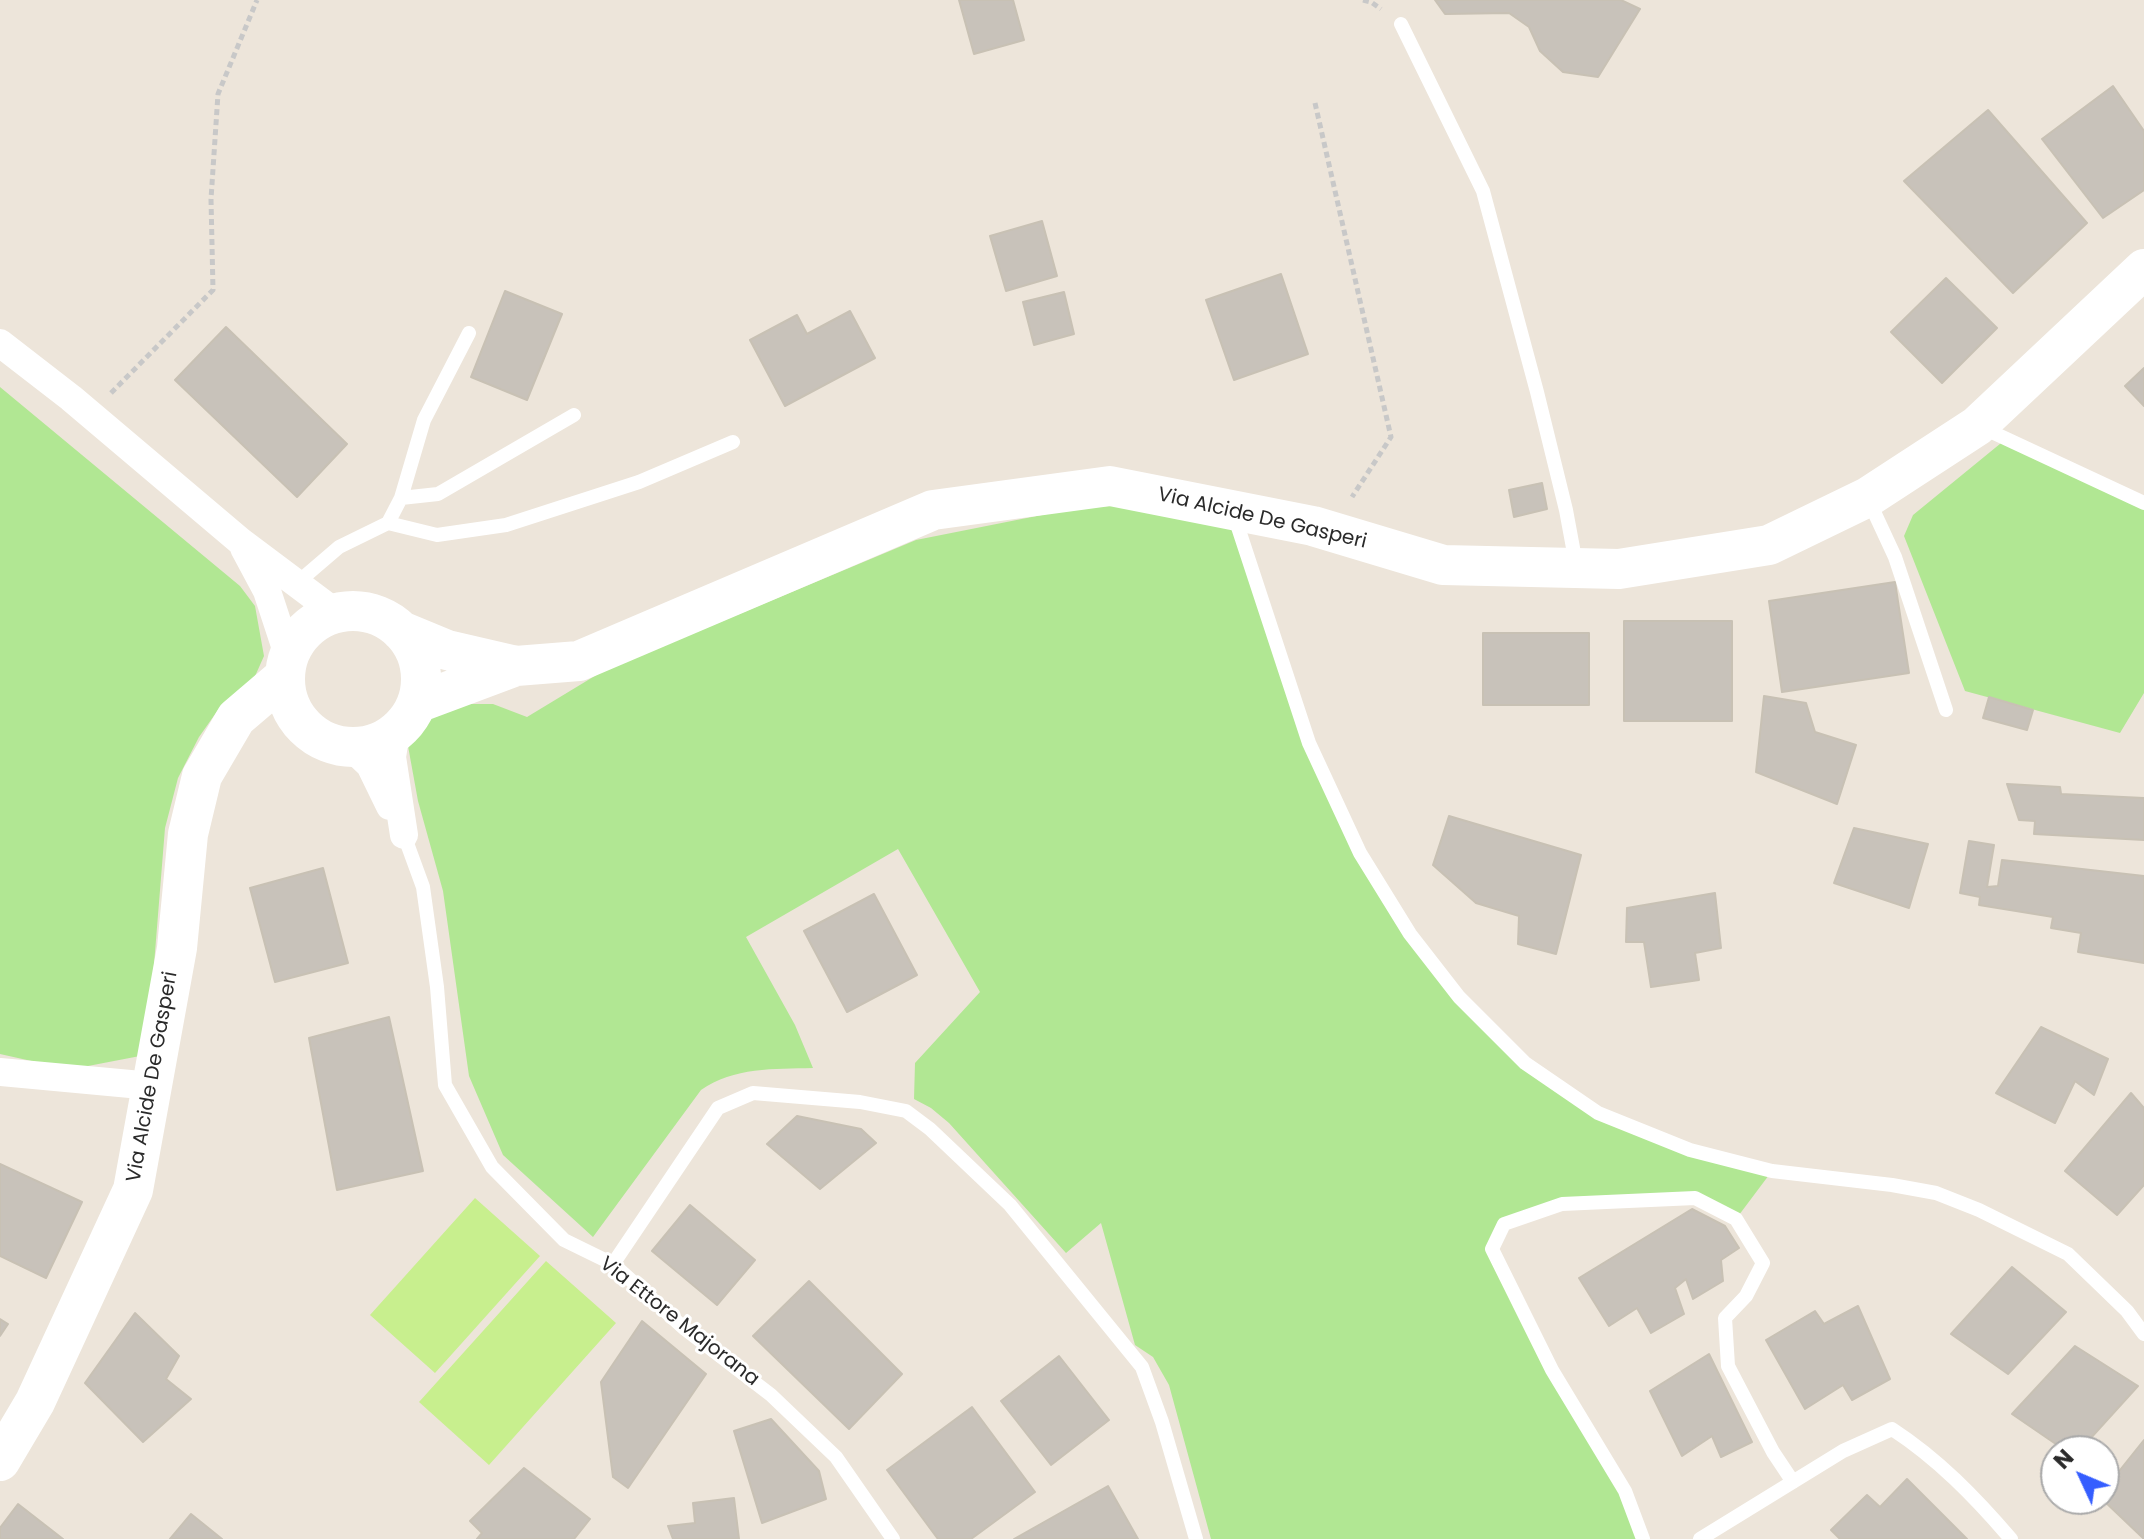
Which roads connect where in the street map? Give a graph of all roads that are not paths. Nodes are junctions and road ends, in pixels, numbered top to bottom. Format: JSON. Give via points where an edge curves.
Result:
{"nodes":[{"id":1,"x":1401,"y":24,"type":"dead end"},
{"id":2,"x":2144,"y":269,"type":"edge"},
{"id":3,"x":469,"y":333,"type":"dead end"},
{"id":4,"x":0,"y":343,"type":"edge"},
{"id":5,"x":574,"y":415,"type":"dead end"},
{"id":6,"x":1977,"y":426,"type":"junction"},
{"id":7,"x":733,"y":442,"type":"dead end"},
{"id":8,"x":1868,"y":497,"type":"junction"},
{"id":9,"x":401,"y":498,"type":"junction"},
{"id":10,"x":2144,"y":503,"type":"edge"},
{"id":11,"x":1232,"y":510,"type":"junction"},
{"id":12,"x":388,"y":523,"type":"junction"},
{"id":13,"x":240,"y":541,"type":"junction"},
{"id":14,"x":1577,"y":568,"type":"junction"},
{"id":15,"x":297,"y":583,"type":"junction"},
{"id":16,"x":336,"y":613,"type":"junction"},
{"id":17,"x":401,"y":631,"type":"junction"},
{"id":18,"x":286,"y":666,"type":"junction"},
{"id":19,"x":516,"y":666,"type":"junction"},
{"id":20,"x":1946,"y":710,"type":"dead end"},
{"id":21,"x":296,"y":717,"type":"junction"},
{"id":22,"x":406,"y":717,"type":"junction"},
{"id":23,"x":352,"y":748,"type":"junction"},
{"id":24,"x":202,"y":776,"type":"junction"},
{"id":25,"x":404,"y":835,"type":"junction"},
{"id":26,"x":0,"y":1072,"type":"edge"},
{"id":27,"x":152,"y":1086,"type":"junction"},
{"id":28,"x":613,"y":1264,"type":"junction"},
{"id":29,"x":2144,"y":1334,"type":"edge"},
{"id":30,"x":0,"y":1461,"type":"edge"},
{"id":31,"x":1793,"y":1482,"type":"junction"},
{"id":32,"x":893,"y":1539,"type":"edge"},
{"id":33,"x":1196,"y":1539,"type":"edge"},
{"id":34,"x":1643,"y":1539,"type":"edge"},
{"id":35,"x":1700,"y":1539,"type":"edge"},
{"id":36,"x":2011,"y":1539,"type":"edge"}],
"edges":[{"from":1,"to":14,"type":"lane","via":[[1483,191]]},
{"from":2,"to":6,"type":"main road","name":"Via Alcide De Gasperi"},
{"from":3,"to":9,"type":"lane","via":[[424,420]]},
{"from":4,"to":13,"type":"street"},
{"from":5,"to":9,"type":"lane","via":[[438,494]]},
{"from":6,"to":8,"type":"main road","name":"Via Alcide De Gasperi"},
{"from":6,"to":10,"type":"lane"},
{"from":7,"to":12,"type":"lane","via":[[639,482],[506,525],[437,535]]},
{"from":8,"to":14,"type":"main road","name":"Via Alcide De Gasperi","via":[[1769,545],[1619,569]]},
{"from":8,"to":20,"type":"lane","via":[[1895,557]]},
{"from":9,"to":12,"type":"lane"},
{"from":11,"to":14,"type":"main road","name":"Via Alcide De Gasperi","via":[[1443,565]]},
{"from":11,"to":19,"type":"main road","name":"Via Alcide De Gasperi","via":[[1110,486],[933,510],[579,661]]},
{"from":11,"to":29,"type":"lane","via":[[1309,743],[1360,853],[1449,985],[1525,1063],[1598,1113],[1690,1150],[1772,1171],[1936,1193],[1979,1210],[2068,1254]]},
{"from":12,"to":15,"type":"lane","via":[[339,547]]},
{"from":13,"to":15,"type":"street"},
{"from":13,"to":18,"type":"street","via":[[267,591]]},
{"from":15,"to":16,"type":"street"},
{"from":16,"to":17,"type":"main road","via":[[360,611],[382,617]]},
{"from":16,"to":18,"type":"main road","via":[[299,636]]},
{"from":17,"to":19,"type":"main road","via":[[447,650]]},
{"from":17,"to":22,"type":"main road","via":[[420,665],[421,684]]},
{"from":18,"to":21,"type":"main road","via":[[287,698]]},
{"from":18,"to":24,"type":"main road","name":"Via Alcide De Gasperi","via":[[236,718]]},
{"from":19,"to":22,"type":"main road","name":"Via Alcide De Gasperi"},
{"from":21,"to":23,"type":"main road","via":[[310,733]]},
{"from":21,"to":24,"type":"main road","via":[[251,739]]},
{"from":22,"to":23,"type":"main road","via":[[368,746]]},
{"from":22,"to":25,"type":"street","via":[[392,757]]},
{"from":23,"to":25,"type":"street","via":[[370,765]]},
{"from":24,"to":27,"type":"main road","name":"Via Alcide De Gasperi","via":[[188,834],[177,948]]},
{"from":25,"to":28,"type":"lane","name":"Via Ettore Majorana","via":[[423,887],[445,1085],[492,1167],[564,1240]]},
{"from":26,"to":27,"type":"street"},
{"from":27,"to":30,"type":"main road","name":"Via Alcide De Gasperi","via":[[133,1190],[35,1402]]},
{"from":28,"to":32,"type":"lane","name":"Via Ettore Majorana","via":[[685,1329],[771,1395],[836,1457]]},
{"from":28,"to":33,"type":"lane","via":[[718,1108],[753,1093],[906,1111],[1010,1205],[1142,1367]]},
{"from":31,"to":34,"type":"lane","via":[[1728,1366],[1725,1318],[1746,1296],[1763,1263],[1736,1219],[1695,1198],[1644,1199],[1562,1204],[1504,1224],[1492,1249],[1552,1370],[1625,1491]]},
{"from":31,"to":35,"type":"lane"},
{"from":31,"to":36,"type":"lane","via":[[1892,1429],[1924,1450]]}]}
